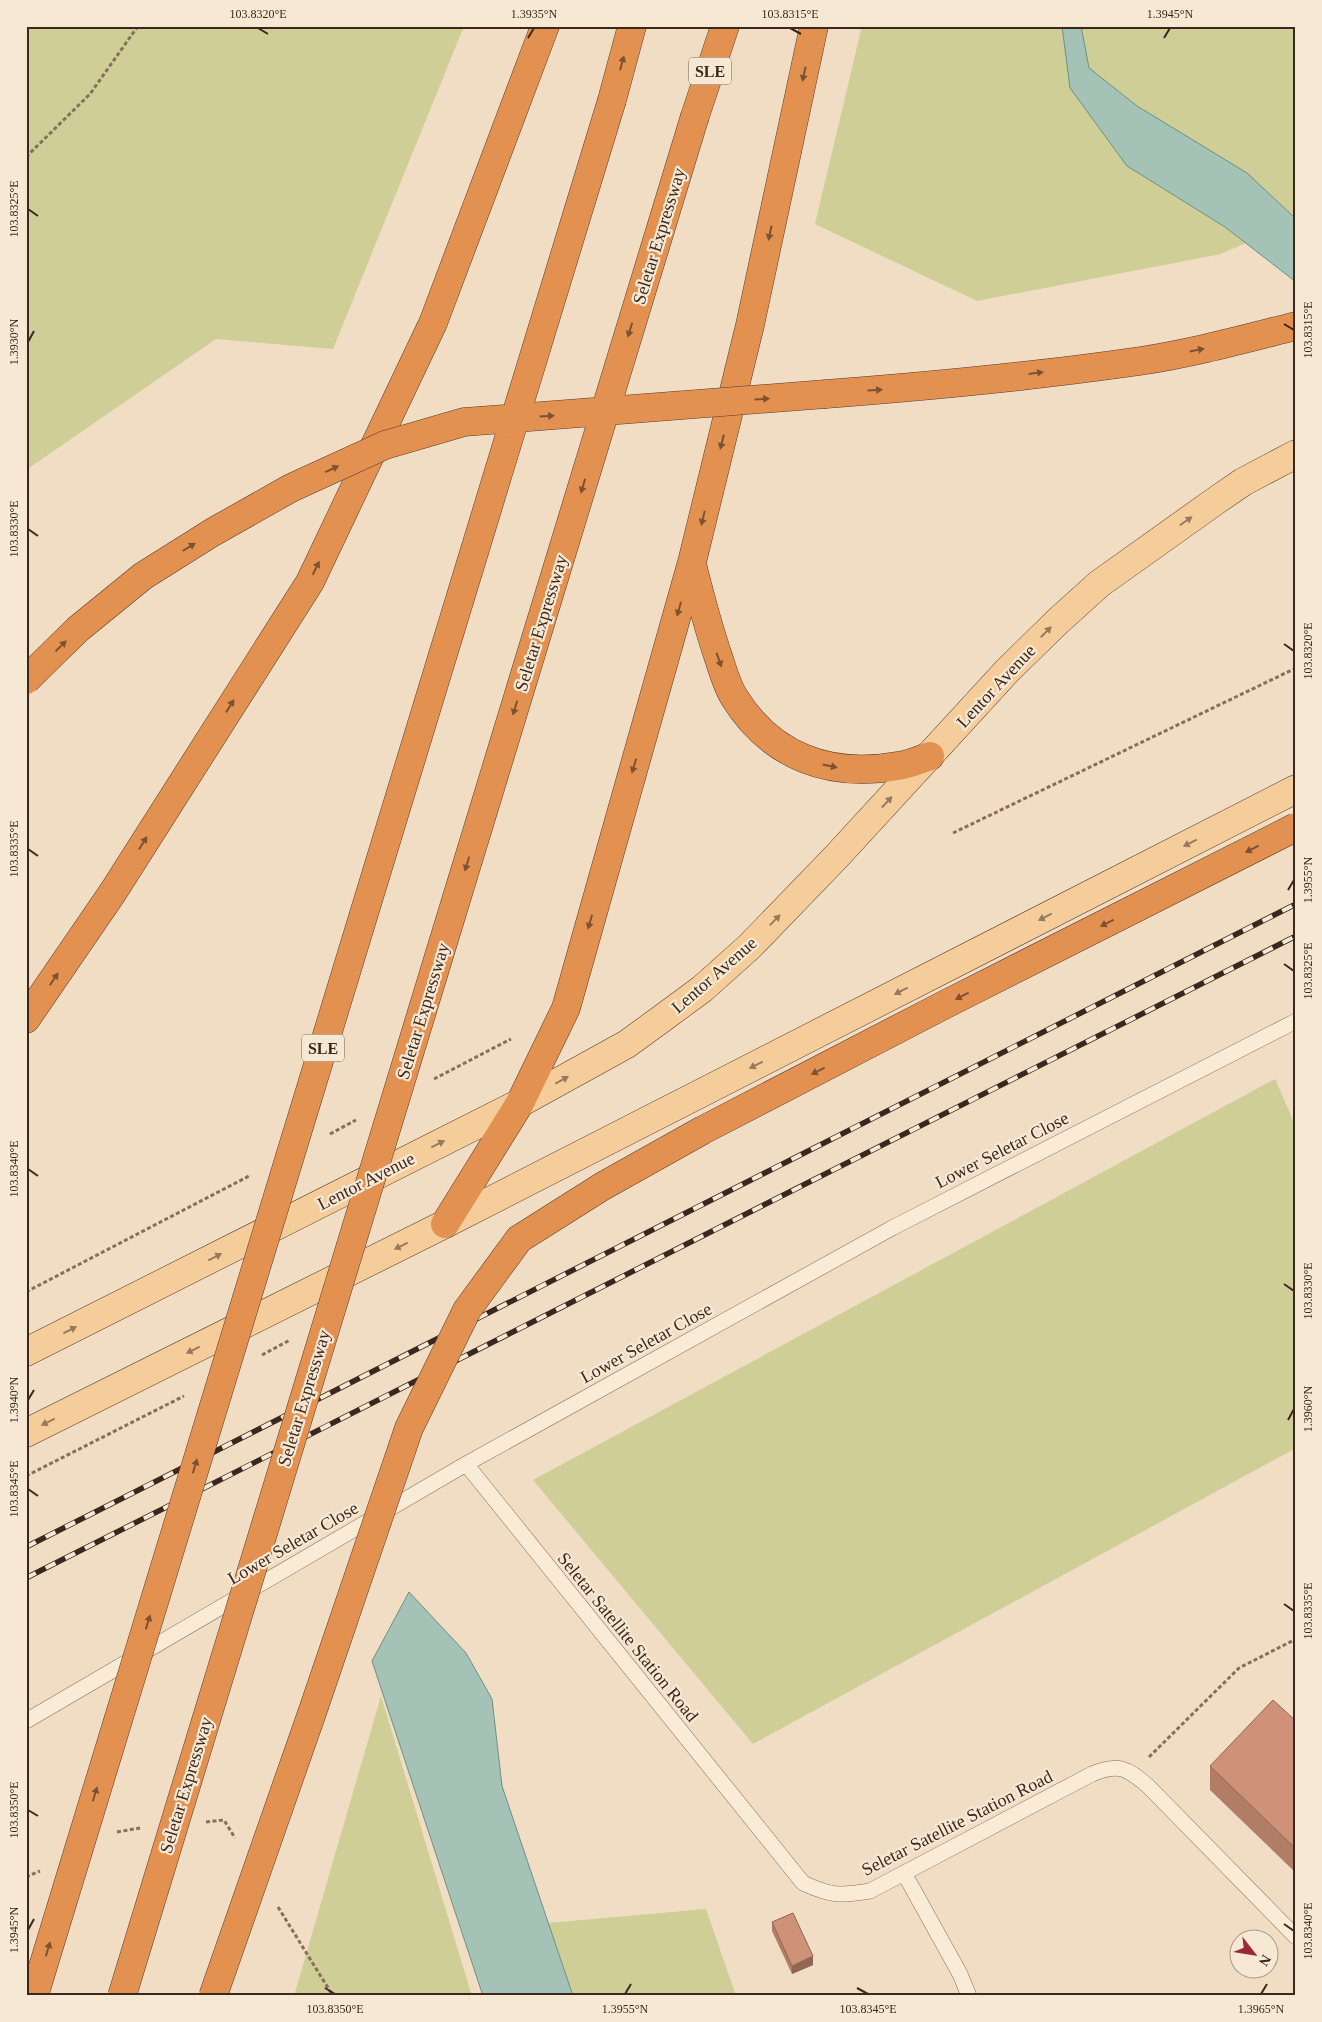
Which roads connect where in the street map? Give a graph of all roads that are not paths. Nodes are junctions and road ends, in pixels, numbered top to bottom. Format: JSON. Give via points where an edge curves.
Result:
{"nodes":[{"id":1,"x":546,"y":26,"type":"edge"},
{"id":2,"x":632,"y":26,"type":"edge"},
{"id":3,"x":725,"y":26,"type":"edge"},
{"id":4,"x":814,"y":26,"type":"edge"},
{"id":5,"x":1296,"y":326,"type":"edge"},
{"id":6,"x":1296,"y":454,"type":"edge"},
{"id":7,"x":692,"y":562,"type":"junction"},
{"id":8,"x":26,"y":680,"type":"edge"},
{"id":9,"x":930,"y":756,"type":"junction"},
{"id":10,"x":1296,"y":789,"type":"edge"},
{"id":11,"x":1296,"y":827,"type":"edge"},
{"id":12,"x":26,"y":1019,"type":"edge"},
{"id":13,"x":1296,"y":1021,"type":"edge"},
{"id":14,"x":520,"y":1104,"type":"junction"},
{"id":15,"x":445,"y":1224,"type":"junction"},
{"id":16,"x":26,"y":1352,"type":"edge"},
{"id":17,"x":26,"y":1433,"type":"edge"},
{"id":18,"x":466,"y":1464,"type":"junction"},
{"id":19,"x":26,"y":1721,"type":"edge"},
{"id":20,"x":904,"y":1873,"type":"junction"},
{"id":21,"x":1296,"y":1937,"type":"edge"},
{"id":22,"x":34,"y":1996,"type":"edge"},
{"id":23,"x":122,"y":1996,"type":"edge"},
{"id":24,"x":213,"y":1996,"type":"edge"},
{"id":25,"x":969,"y":1996,"type":"edge"}],
"edges":[{"from":12,"to":1,"type":"highway","one_way":true,"via":[[113,892],[310,582],[434,323]]},
{"from":22,"to":2,"type":"highway","number":"SLE","one_way":true,"bridge":true},
{"from":3,"to":23,"type":"highway","name":"Seletar Expressway","number":"SLE","one_way":true,"bridge":true},
{"from":4,"to":7,"type":"highway","one_way":true,"via":[[750,325]]},
{"from":8,"to":5,"type":"highway","one_way":true,"bridge":true,"via":[[78,630],[143,576],[213,532],[291,488],[385,445],[464,422],[954,384],[1141,361]]},
{"from":9,"to":6,"type":"main road","name":"Lentor Avenue","one_way":true,"via":[[1008,671],[1100,584],[1242,482]]},
{"from":7,"to":9,"type":"highway","one_way":true,"via":[[705,618],[734,697],[757,726],[783,748],[813,763],[845,770],[900,766]]},
{"from":7,"to":14,"type":"highway","one_way":true,"via":[[566,1008]]},
{"from":14,"to":9,"type":"main road","name":"Lentor Avenue","one_way":true,"via":[[627,1044],[702,989],[755,941]]},
{"from":10,"to":15,"type":"main road","one_way":true},
{"from":11,"to":24,"type":"highway","one_way":true,"bridge":true,"via":[[703,1130],[603,1186],[520,1239],[468,1310],[410,1428]]},
{"from":13,"to":18,"type":"lane","name":"Lower Seletar Close","via":[[892,1228]]},
{"from":14,"to":15,"type":"highway"},
{"from":16,"to":14,"type":"main road","name":"Lentor Avenue","one_way":true},
{"from":15,"to":17,"type":"main road","one_way":true},
{"from":18,"to":19,"type":"lane","name":"Lower Seletar Close"},
{"from":18,"to":20,"type":"lane","name":"Seletar Satellite Station Road","via":[[803,1883],[840,1896],[870,1891]]},
{"from":20,"to":21,"type":"lane","name":"Seletar Satellite Station Road","via":[[1092,1774],[1120,1767],[1133,1773]]},
{"from":20,"to":25,"type":"lane"}]}
